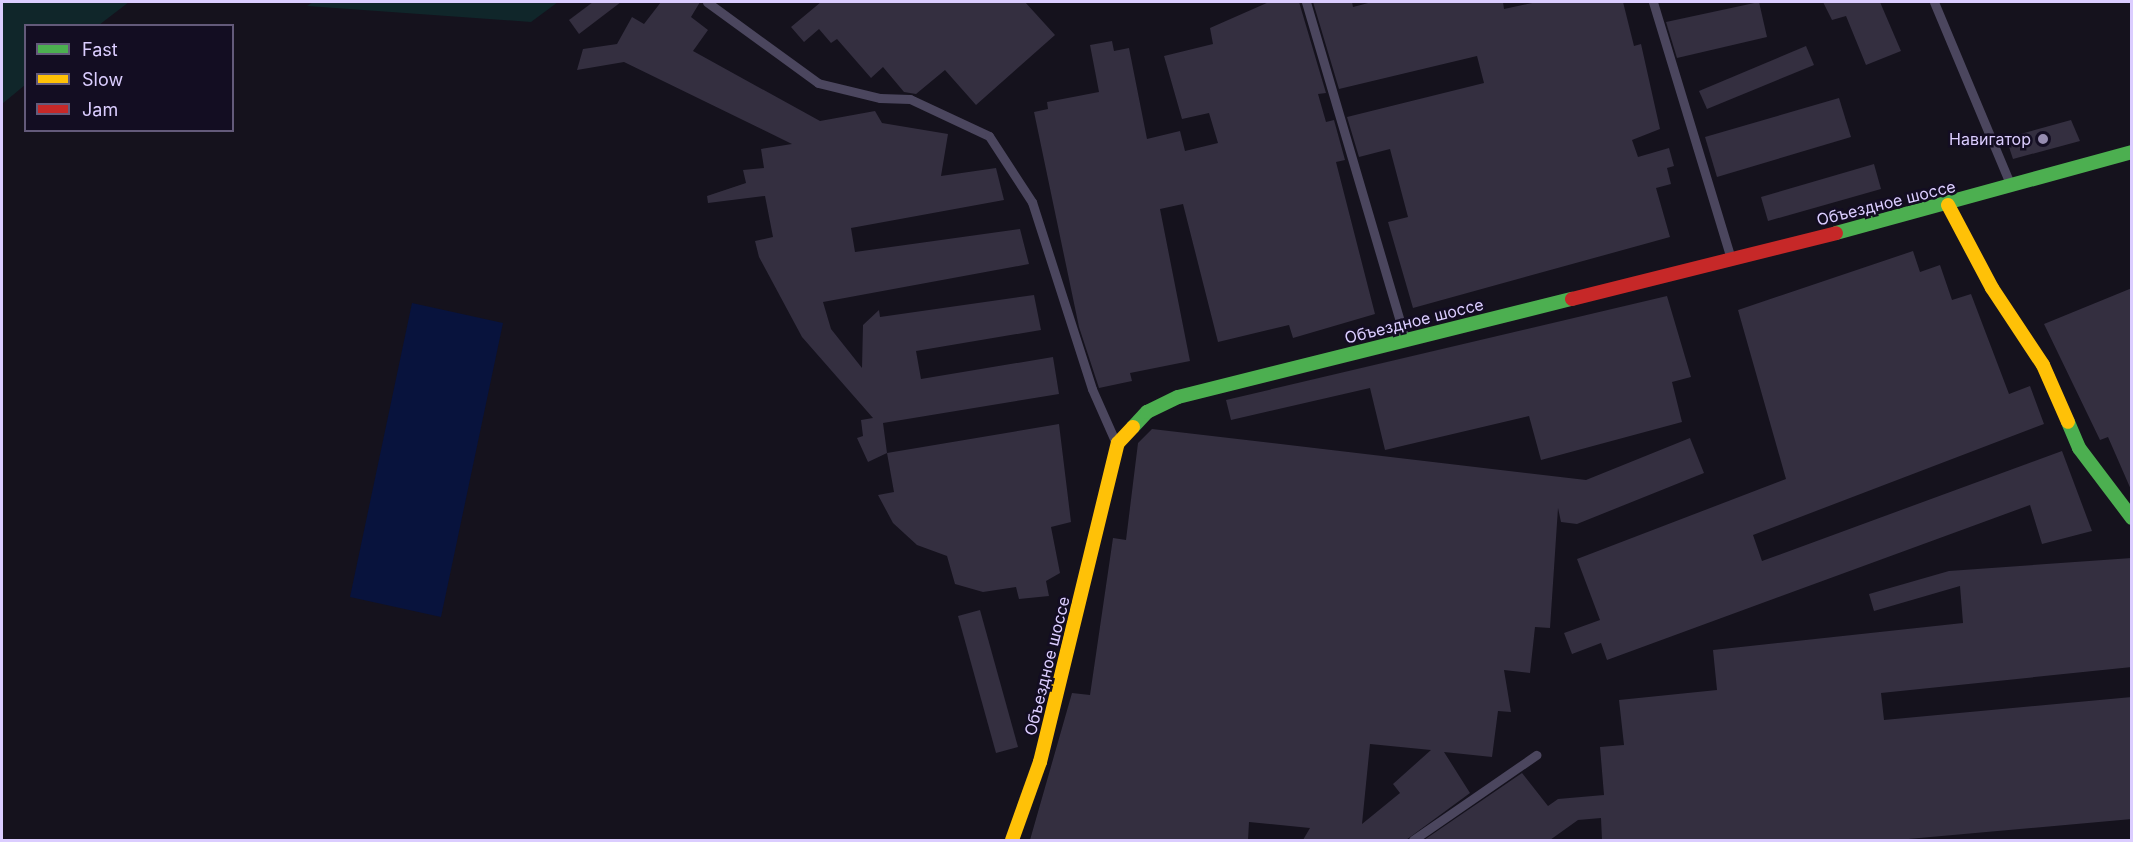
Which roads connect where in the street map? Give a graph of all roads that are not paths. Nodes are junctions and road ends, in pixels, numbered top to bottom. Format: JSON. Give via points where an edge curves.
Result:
{"nodes":[{"id":1,"x":707,"y":2,"type":"edge"},
{"id":2,"x":1306,"y":2,"type":"edge"},
{"id":3,"x":1653,"y":2,"type":"edge"},
{"id":4,"x":1934,"y":2,"type":"edge"},
{"id":5,"x":2132,"y":152,"type":"edge"},
{"id":6,"x":2012,"y":189,"type":"junction"},
{"id":7,"x":1948,"y":205,"type":"junction"},
{"id":8,"x":1731,"y":259,"type":"junction"},
{"id":9,"x":1406,"y":340,"type":"junction"},
{"id":10,"x":1118,"y":446,"type":"junction"},
{"id":11,"x":2132,"y":518,"type":"edge"},
{"id":12,"x":1536,"y":754,"type":"dead end"},
{"id":13,"x":1012,"y":840,"type":"edge"},
{"id":14,"x":1413,"y":840,"type":"edge"}],
"edges":[{"from":1,"to":10,"type":"lane","via":[[818,83],[880,98],[910,99],[989,136],[1032,202],[1092,389]]},
{"from":2,"to":9,"type":"lane"},
{"from":3,"to":8,"type":"lane"},
{"from":4,"to":6,"type":"lane"},
{"from":5,"to":6,"type":"street","name":"Объездное шоссе"},
{"from":6,"to":7,"type":"street","name":"Объездное шоссе"},
{"from":7,"to":8,"type":"street","name":"Объездное шоссе"},
{"from":7,"to":11,"type":"street","via":[[1992,288],[2043,365],[2079,448]]},
{"from":8,"to":9,"type":"street","name":"Объездное шоссе"},
{"from":9,"to":10,"type":"street","name":"Объездное шоссе","via":[[1178,397],[1130,425]]},
{"from":10,"to":13,"type":"street","name":"Объездное шоссе","via":[[1040,762]]},
{"from":12,"to":14,"type":"lane"}]}
